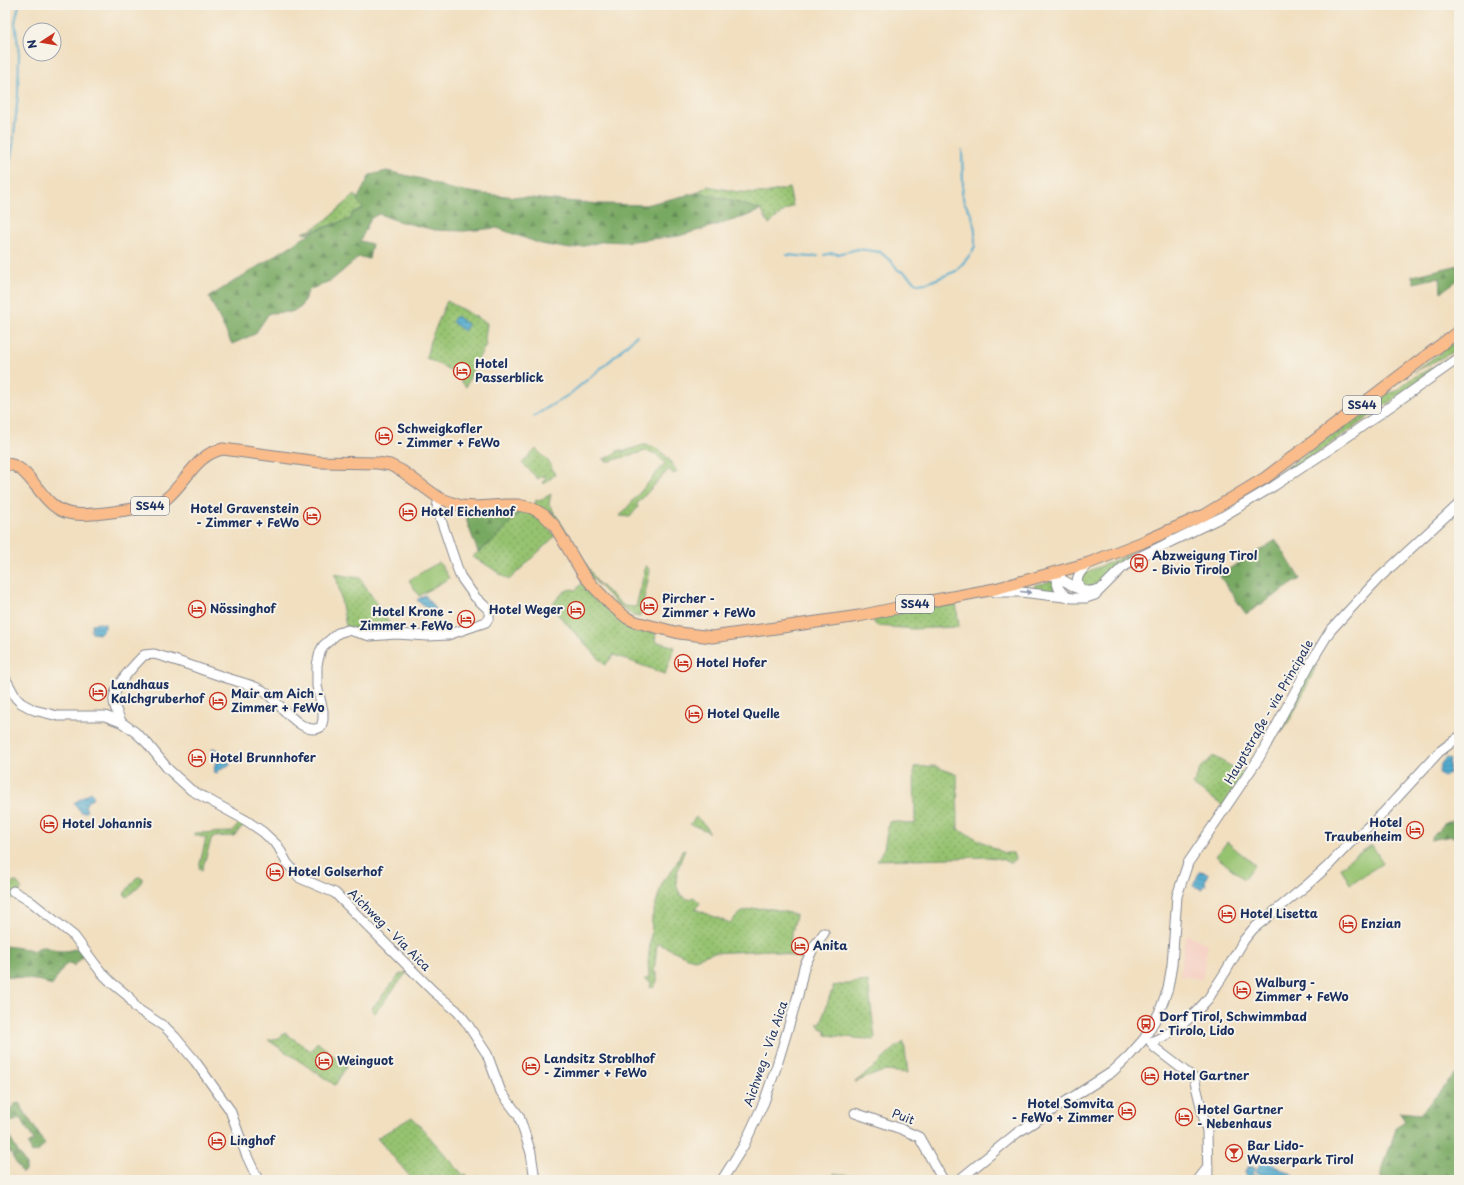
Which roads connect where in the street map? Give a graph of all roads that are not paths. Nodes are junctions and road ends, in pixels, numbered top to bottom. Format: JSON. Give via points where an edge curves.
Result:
{"nodes":[{"id":1,"x":1459,"y":331,"type":"edge"},
{"id":2,"x":1459,"y":358,"type":"edge"},
{"id":3,"x":5,"y":464,"type":"edge"},
{"id":4,"x":439,"y":498,"type":"junction"},
{"id":5,"x":1459,"y":504,"type":"edge"},
{"id":6,"x":1089,"y":563,"type":"junction"},
{"id":7,"x":1068,"y":569,"type":"junction"},
{"id":8,"x":1047,"y":575,"type":"junction"},
{"id":9,"x":1059,"y":577,"type":"junction"},
{"id":10,"x":1102,"y":588,"type":"junction"},
{"id":11,"x":1085,"y":592,"type":"junction"},
{"id":12,"x":960,"y":595,"type":"junction"},
{"id":13,"x":1074,"y":598,"type":"junction"},
{"id":14,"x":5,"y":678,"type":"edge"},
{"id":15,"x":121,"y":722,"type":"junction"},
{"id":16,"x":1459,"y":738,"type":"edge"},
{"id":17,"x":13,"y":891,"type":"dead end"},
{"id":18,"x":824,"y":933,"type":"dead end"},
{"id":19,"x":1148,"y":1040,"type":"junction"},
{"id":20,"x":854,"y":1113,"type":"dead end"},
{"id":21,"x":1208,"y":1167,"type":"junction"},
{"id":22,"x":258,"y":1180,"type":"edge"},
{"id":23,"x":535,"y":1180,"type":"edge"},
{"id":24,"x":722,"y":1180,"type":"edge"},
{"id":25,"x":943,"y":1180,"type":"edge"},
{"id":26,"x":958,"y":1180,"type":"edge"},
{"id":27,"x":1198,"y":1180,"type":"edge"},
{"id":28,"x":1208,"y":1180,"type":"edge"}],
"edges":[{"from":1,"to":6,"type":"main road","number":"SS44","via":[[1265,478],[1204,515]]},
{"from":2,"to":10,"type":"street","via":[[1300,470],[1220,518],[1137,558],[1122,568]]},
{"from":3,"to":4,"type":"main road","number":"SS44","via":[[25,472],[49,503],[60,511],[80,515],[156,505],[168,497],[204,457],[223,449],[319,462],[390,465]]},
{"from":4,"to":12,"type":"main road","number":"SS44","via":[[461,506],[518,505],[538,511],[554,525],[583,574],[611,605],[636,622],[679,633],[712,637],[772,629],[859,616]]},
{"from":4,"to":15,"type":"street","via":[[437,508],[460,576],[475,597],[489,610],[486,622],[440,636],[370,636],[348,630],[338,633],[323,646],[317,665],[317,686],[323,712],[321,726],[317,729],[299,724],[259,688],[154,654],[144,655],[131,668],[114,696],[113,701]]},
{"from":5,"to":19,"type":"street","name":"Hauptstraße - via Principale","via":[[1378,579],[1330,631],[1259,758],[1188,863],[1177,896],[1168,988]]},
{"from":6,"to":7,"type":"main road","number":"SS44"},
{"from":6,"to":11,"type":"street","via":[[1079,573],[1078,578],[1079,588]]},
{"from":7,"to":8,"type":"main road","number":"SS44"},
{"from":7,"to":9,"type":"street"},
{"from":8,"to":9,"type":"street"},
{"from":8,"to":12,"type":"main road","number":"SS44"},
{"from":9,"to":11,"type":"street"},
{"from":9,"to":13,"type":"street","via":[[1059,589],[1066,596]]},
{"from":10,"to":11,"type":"street"},
{"from":10,"to":13,"type":"street","via":[[1091,597]]},
{"from":12,"to":13,"type":"street","one_way":true,"via":[[1021,592]]},
{"from":14,"to":15,"type":"street","name":"Aichweg - Via Aica","via":[[16,698],[34,710],[58,716],[105,716]]},
{"from":15,"to":23,"type":"street","name":"Aichweg - Via Aica","via":[[147,743],[168,769],[191,790],[246,820],[278,846],[287,863],[300,878],[335,893],[433,991],[458,1011],[488,1054],[501,1092],[519,1116],[529,1146]]},
{"from":16,"to":19,"type":"street","via":[[1439,752],[1384,812],[1308,885],[1253,929],[1208,999],[1195,1013],[1162,1038]]},
{"from":17,"to":22,"type":"street","via":[[30,901],[74,936],[101,972],[128,996],[136,1008],[165,1027],[175,1037],[232,1114]]},
{"from":18,"to":24,"type":"street","name":"Aichweg - Via Aica","via":[[804,967],[798,995],[764,1102],[744,1145]]},
{"from":19,"to":21,"type":"street","via":[[1194,1078],[1207,1131]]},
{"from":19,"to":26,"type":"street","via":[[1112,1072],[1017,1133]]},
{"from":20,"to":25,"type":"street","name":"Puit","via":[[919,1137]]},
{"from":21,"to":27,"type":"street"},
{"from":21,"to":28,"type":"street"}]}
